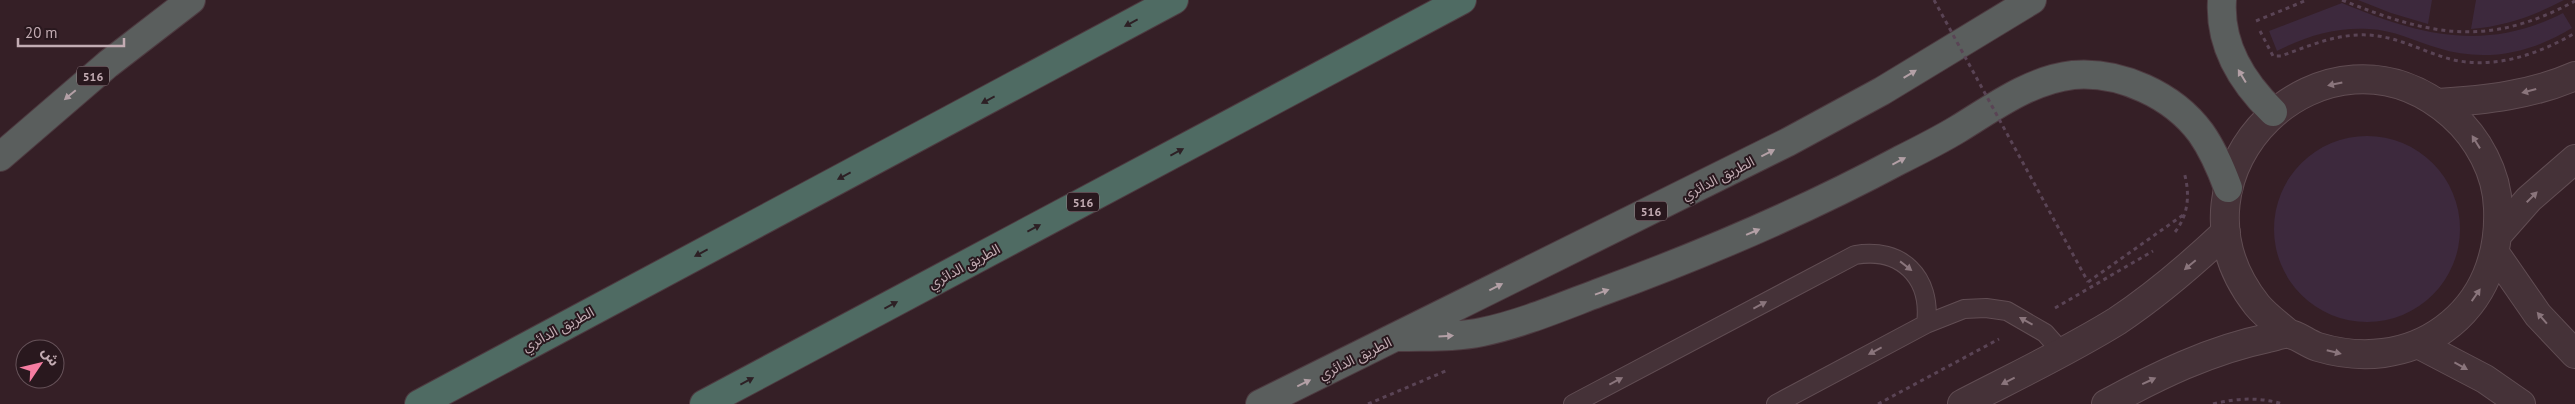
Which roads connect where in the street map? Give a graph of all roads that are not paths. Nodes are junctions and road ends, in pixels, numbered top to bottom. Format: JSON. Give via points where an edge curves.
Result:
{"nodes":[{"id":1,"x":191,"y":0,"type":"edge"},
{"id":2,"x":1174,"y":0,"type":"edge"},
{"id":3,"x":1462,"y":0,"type":"edge"},
{"id":4,"x":2032,"y":0,"type":"edge"},
{"id":5,"x":2222,"y":0,"type":"edge"},
{"id":6,"x":2575,"y":76,"type":"edge"},
{"id":7,"x":2438,"y":103,"type":"junction"},
{"id":8,"x":2273,"y":112,"type":"junction"},
{"id":9,"x":0,"y":157,"type":"edge"},
{"id":10,"x":2575,"y":159,"type":"edge"},
{"id":11,"x":2228,"y":188,"type":"junction"},
{"id":12,"x":2226,"y":232,"type":"junction"},
{"id":13,"x":2497,"y":243,"type":"junction"},
{"id":14,"x":1926,"y":324,"type":"junction"},
{"id":15,"x":2289,"y":334,"type":"junction"},
{"id":16,"x":1398,"y":337,"type":"junction"},
{"id":17,"x":2418,"y":344,"type":"junction"},
{"id":18,"x":2062,"y":352,"type":"junction"},
{"id":19,"x":2575,"y":354,"type":"edge"},
{"id":20,"x":419,"y":404,"type":"edge"},
{"id":21,"x":704,"y":404,"type":"edge"},
{"id":22,"x":1260,"y":404,"type":"edge"},
{"id":23,"x":1573,"y":404,"type":"edge"},
{"id":24,"x":1776,"y":404,"type":"edge"},
{"id":25,"x":1962,"y":404,"type":"edge"},
{"id":26,"x":2106,"y":404,"type":"edge"},
{"id":27,"x":2521,"y":404,"type":"edge"}],
"edges":[{"from":1,"to":9,"type":"highway","number":"516","one_way":true,"via":[[108,64]]},
{"from":2,"to":20,"type":"highway","name":"الطريق الدائري","one_way":true},
{"from":21,"to":3,"type":"highway","name":"الطريق الدائري","number":"516","one_way":true},
{"from":16,"to":4,"type":"highway","name":"الطريق الدائري","number":"516","one_way":true,"via":[[1788,142]]},
{"from":8,"to":5,"type":"highway","one_way":true,"via":[[2241,76],[2230,54]]},
{"from":6,"to":7,"type":"street","one_way":true,"via":[[2525,93]]},
{"from":7,"to":8,"type":"street","one_way":true,"via":[[2406,87],[2372,80],[2337,82]]},
{"from":13,"to":7,"type":"street","one_way":true,"via":[[2498,195],[2486,160],[2466,128]]},
{"from":8,"to":11,"type":"street","via":[[2253,134],[2238,159]]},
{"from":13,"to":10,"type":"street","one_way":true,"via":[[2529,199]]},
{"from":11,"to":12,"type":"street"},
{"from":16,"to":11,"type":"highway","one_way":true,"via":[[1484,332],[1645,276],[1781,220],[1863,180],[1941,139],[2020,91],[2073,75],[2129,82],[2180,111],[2201,133]]},
{"from":12,"to":15,"type":"street","via":[[2236,271],[2258,306]]},
{"from":12,"to":18,"type":"street","one_way":true,"via":[[2140,305]]},
{"from":17,"to":13,"type":"street","one_way":true,"via":[[2444,329],[2467,308],[2484,282]]},
{"from":19,"to":13,"type":"street","one_way":true,"via":[[2538,315]]},
{"from":18,"to":14,"type":"lane","one_way":true,"via":[[2044,334],[2007,311],[1964,309]]},
{"from":23,"to":14,"type":"lane","one_way":true,"via":[[1854,255],[1884,254],[1910,268],[1926,294]]},
{"from":14,"to":24,"type":"lane","one_way":true},
{"from":15,"to":17,"type":"street","one_way":true,"via":[[2313,346],[2365,356],[2392,353]]},
{"from":26,"to":15,"type":"street","one_way":true,"via":[[2200,359],[2229,348]]},
{"from":22,"to":16,"type":"highway","name":"الطريق الدائري","number":"516","one_way":true},
{"from":17,"to":27,"type":"street","one_way":true,"via":[[2486,379]]},
{"from":18,"to":25,"type":"street","one_way":true}]}
